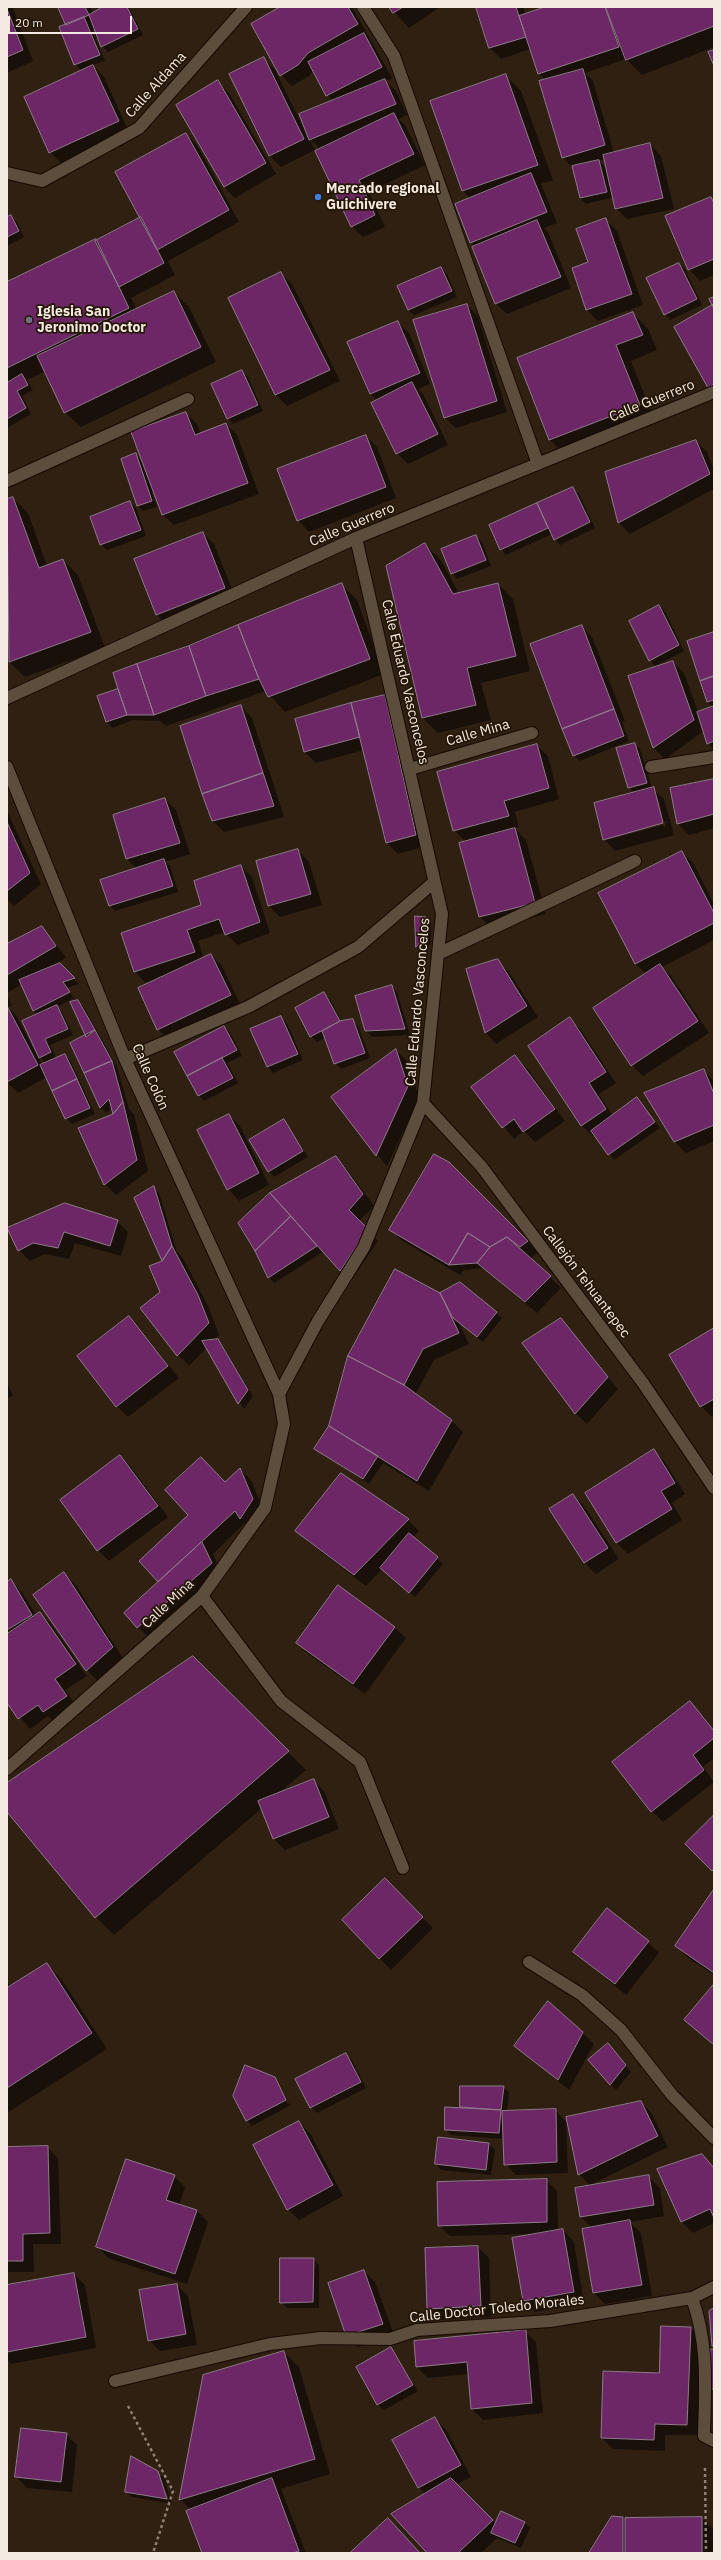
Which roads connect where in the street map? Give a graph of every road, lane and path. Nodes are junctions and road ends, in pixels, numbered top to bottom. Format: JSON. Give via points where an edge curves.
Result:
{"nodes":[{"id":1,"x":246,"y":7,"type":"edge"},
{"id":2,"x":363,"y":7,"type":"edge"},
{"id":3,"x":7,"y":173,"type":"edge"},
{"id":4,"x":714,"y":392,"type":"edge"},
{"id":5,"x":188,"y":399,"type":"dead end"},
{"id":6,"x":538,"y":464,"type":"junction"},
{"id":7,"x":7,"y":481,"type":"edge"},
{"id":8,"x":356,"y":538,"type":"junction"},
{"id":9,"x":7,"y":698,"type":"edge"},
{"id":10,"x":532,"y":733,"type":"dead end"},
{"id":11,"x":714,"y":757,"type":"edge"},
{"id":12,"x":7,"y":767,"type":"edge"},
{"id":13,"x":651,"y":767,"type":"dead end"},
{"id":14,"x":410,"y":769,"type":"junction"},
{"id":15,"x":634,"y":861,"type":"dead end"},
{"id":16,"x":434,"y":883,"type":"junction"},
{"id":17,"x":438,"y":954,"type":"junction"},
{"id":18,"x":125,"y":1059,"type":"junction"},
{"id":19,"x":423,"y":1103,"type":"junction"},
{"id":20,"x":278,"y":1394,"type":"junction"},
{"id":21,"x":714,"y":1488,"type":"edge"},
{"id":22,"x":202,"y":1596,"type":"junction"},
{"id":23,"x":7,"y":1769,"type":"edge"},
{"id":24,"x":403,"y":1868,"type":"dead end"},
{"id":25,"x":530,"y":1962,"type":"dead end"},
{"id":26,"x":714,"y":2138,"type":"edge"},
{"id":27,"x":714,"y":2286,"type":"edge"},
{"id":28,"x":692,"y":2298,"type":"junction"},
{"id":29,"x":115,"y":2381,"type":"joint"},
{"id":30,"x":709,"y":2438,"type":"edge"},
{"id":31,"x":153,"y":2553,"type":"edge"},
{"id":32,"x":706,"y":2553,"type":"edge"}],
"edges":[{"from":1,"to":3,"type":"street","name":"Calle Aldama","via":[[139,128],[42,181]]},
{"from":2,"to":6,"type":"street","via":[[394,56]]},
{"from":4,"to":6,"type":"street","name":"Calle Guerrero"},
{"from":5,"to":7,"type":"street"},
{"from":6,"to":8,"type":"street","name":"Calle Guerrero"},
{"from":8,"to":9,"type":"street","name":"Calle Guerrero"},
{"from":8,"to":14,"type":"street","name":"Calle Eduardo Vasconcelos"},
{"from":10,"to":14,"type":"street","name":"Calle Mina"},
{"from":11,"to":13,"type":"street"},
{"from":12,"to":18,"type":"street","name":"Calle Colón"},
{"from":14,"to":16,"type":"street","name":"Calle Eduardo Vasconcelos"},
{"from":15,"to":17,"type":"street"},
{"from":16,"to":17,"type":"street","name":"Calle Eduardo Vasconcelos","via":[[442,914]]},
{"from":16,"to":18,"type":"street","via":[[358,947],[248,1007]]},
{"from":17,"to":19,"type":"street","name":"Calle Eduardo Vasconcelos"},
{"from":18,"to":20,"type":"street","name":"Calle Colón"},
{"from":19,"to":20,"type":"street","name":"Calle Eduardo Vasconcelos","via":[[364,1247],[318,1321]]},
{"from":19,"to":21,"type":"street","name":"Callejón Tehuantepec","via":[[481,1166],[643,1383]]},
{"from":20,"to":22,"type":"street","name":"Calle Mina","via":[[284,1424],[264,1508]]},
{"from":22,"to":23,"type":"street","name":"Calle Mina"},
{"from":22,"to":24,"type":"street","via":[[281,1701],[360,1762]]},
{"from":25,"to":26,"type":"street","via":[[582,1995],[621,2030],[672,2095]]},
{"from":27,"to":28,"type":"street","name":"Calle Doctor Toledo Morales"},
{"from":28,"to":29,"type":"street","name":"Calle Doctor Toledo Morales","via":[[550,2321],[417,2330],[390,2339],[321,2338],[270,2344]]},
{"from":28,"to":30,"type":"street","via":[[706,2352]]},
{"from":29,"to":31,"type":"path","via":[[173,2491]]},
{"from":30,"to":32,"type":"path"}]}
